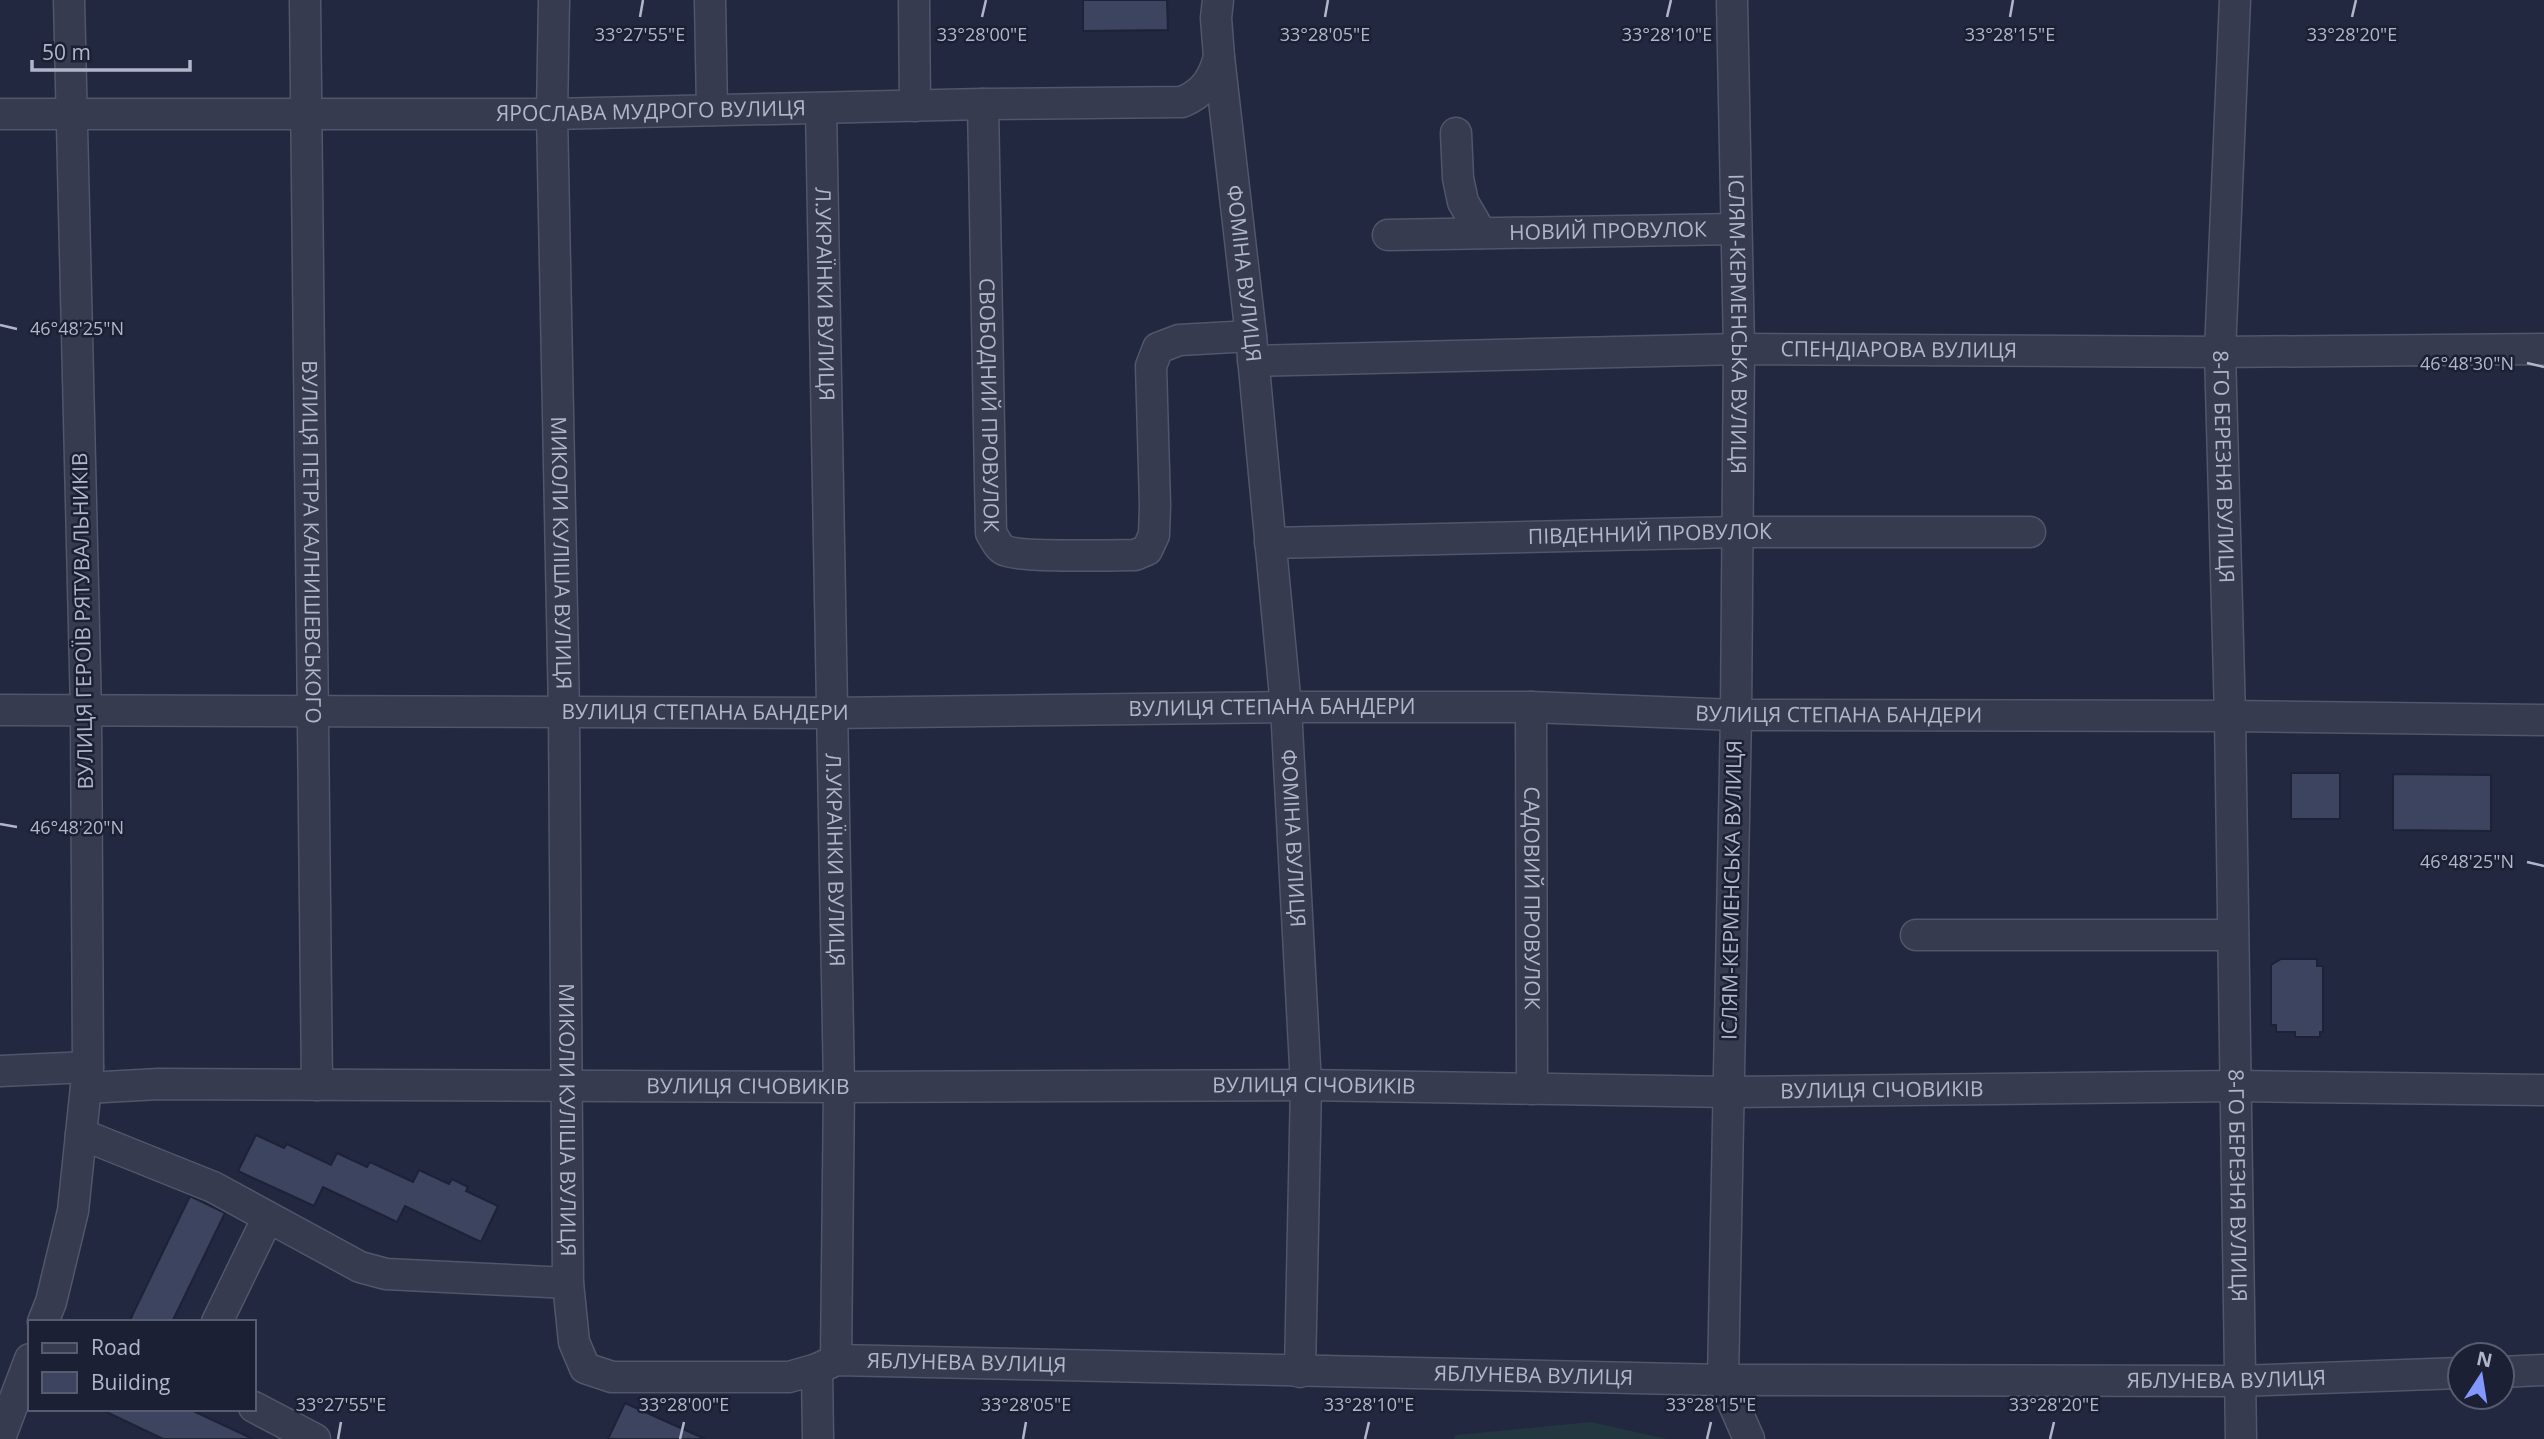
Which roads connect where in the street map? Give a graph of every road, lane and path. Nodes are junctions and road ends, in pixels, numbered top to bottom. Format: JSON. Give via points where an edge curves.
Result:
{"nodes":[{"id":1,"x":69,"y":0,"type":"edge"},
{"id":2,"x":305,"y":0,"type":"edge"},
{"id":3,"x":554,"y":0,"type":"edge"},
{"id":4,"x":710,"y":0,"type":"edge"},
{"id":5,"x":914,"y":0,"type":"edge"},
{"id":6,"x":1218,"y":0,"type":"edge"},
{"id":7,"x":1732,"y":0,"type":"edge"},
{"id":8,"x":2235,"y":0,"type":"edge"},
{"id":9,"x":1219,"y":57,"type":"junction"},
{"id":10,"x":983,"y":104,"type":"junction"},
{"id":11,"x":915,"y":106,"type":"junction"},
{"id":12,"x":821,"y":108,"type":"junction"},
{"id":13,"x":712,"y":110,"type":"junction"},
{"id":14,"x":73,"y":112,"type":"junction"},
{"id":15,"x":307,"y":113,"type":"junction"},
{"id":16,"x":0,"y":114,"type":"edge"},
{"id":17,"x":552,"y":114,"type":"junction"},
{"id":18,"x":1456,"y":133,"type":"dead end"},
{"id":19,"x":1736,"y":229,"type":"junction"},
{"id":20,"x":1481,"y":233,"type":"junction"},
{"id":21,"x":1388,"y":235,"type":"dead end"},
{"id":22,"x":1252,"y":349,"type":"junction"},
{"id":23,"x":1739,"y":349,"type":"junction"},
{"id":24,"x":2544,"y":349,"type":"edge"},
{"id":25,"x":2220,"y":352,"type":"junction"},
{"id":26,"x":1737,"y":532,"type":"junction"},
{"id":27,"x":2030,"y":532,"type":"dead end"},
{"id":28,"x":1270,"y":543,"type":"junction"},
{"id":29,"x":1286,"y":707,"type":"junction"},
{"id":30,"x":1531,"y":707,"type":"junction"},
{"id":31,"x":0,"y":710,"type":"edge"},
{"id":32,"x":86,"y":712,"type":"junction"},
{"id":33,"x":314,"y":713,"type":"junction"},
{"id":34,"x":564,"y":713,"type":"junction"},
{"id":35,"x":832,"y":713,"type":"junction"},
{"id":36,"x":1735,"y":715,"type":"junction"},
{"id":37,"x":2230,"y":716,"type":"junction"},
{"id":38,"x":2544,"y":720,"type":"edge"},
{"id":39,"x":2233,"y":934,"type":"junction"},
{"id":40,"x":1916,"y":935,"type":"dead end"},
{"id":41,"x":0,"y":1071,"type":"edge"},
{"id":42,"x":87,"y":1077,"type":"junction"},
{"id":43,"x":317,"y":1085,"type":"junction"},
{"id":44,"x":1306,"y":1085,"type":"junction"},
{"id":45,"x":2235,"y":1086,"type":"junction"},
{"id":46,"x":567,"y":1087,"type":"junction"},
{"id":47,"x":839,"y":1087,"type":"junction"},
{"id":48,"x":1532,"y":1088,"type":"junction"},
{"id":49,"x":2544,"y":1090,"type":"edge"},
{"id":50,"x":1729,"y":1092,"type":"junction"},
{"id":51,"x":81,"y":1134,"type":"junction"},
{"id":52,"x":268,"y":1217,"type":"junction"},
{"id":53,"x":568,"y":1283,"type":"junction"},
{"id":54,"x":44,"y":1320,"type":"edge"},
{"id":55,"x":218,"y":1320,"type":"edge"},
{"id":56,"x":28,"y":1364,"type":"edge"},
{"id":57,"x":827,"y":1364,"type":"junction"},
{"id":58,"x":2544,"y":1370,"type":"edge"},
{"id":59,"x":2516,"y":1371,"type":"edge"},
{"id":60,"x":1300,"y":1372,"type":"junction"},
{"id":61,"x":2446,"y":1374,"type":"edge"},
{"id":62,"x":611,"y":1377,"type":"joint"},
{"id":63,"x":1723,"y":1380,"type":"junction"},
{"id":64,"x":2239,"y":1381,"type":"junction"},
{"id":65,"x":256,"y":1408,"type":"edge"},
{"id":66,"x":0,"y":1438,"type":"edge"},
{"id":67,"x":315,"y":1439,"type":"edge"},
{"id":68,"x":818,"y":1439,"type":"edge"},
{"id":69,"x":1749,"y":1439,"type":"edge"},
{"id":70,"x":2241,"y":1439,"type":"edge"}],
"edges":[{"from":1,"to":14,"type":"street","name":"ВУЛИЦЯ ГЕРОЇВ РЯТУВАЛЬНИКІВ"},
{"from":2,"to":15,"type":"street","name":"ВУЛИЦЯ ПЕТРА КАЛНИШЕВСЬКОГО"},
{"from":3,"to":17,"type":"street","name":"МИКОЛИ КУЛІША ВУЛИЦЯ"},
{"from":4,"to":13,"type":"street"},
{"from":5,"to":11,"type":"street"},
{"from":6,"to":9,"type":"street","name":"ЯРОСЛАВА МУДРОГО ВУЛИЦЯ"},
{"from":7,"to":19,"type":"street","name":"ІСЛЯМ-КЕРМЕНСЬКА ВУЛИЦЯ"},
{"from":8,"to":25,"type":"street","name":"8-ГО БЕРЕЗНЯ ВУЛИЦЯ"},
{"from":9,"to":10,"type":"street","name":"ЯРОСЛАВА МУДРОГО ВУЛИЦЯ","via":[[1204,89],[1182,103]]},
{"from":9,"to":22,"type":"street","name":"ФОМІНА ВУЛИЦЯ"},
{"from":10,"to":11,"type":"street","name":"ЯРОСЛАВА МУДРОГО ВУЛИЦЯ"},
{"from":10,"to":22,"type":"street","name":"СВОБОДНИЙ ПРОВУЛОК","via":[[991,533],[998,546],[1006,552],[1027,554],[1135,555],[1147,550],[1154,535],[1151,366],[1158,348],[1179,340]]},
{"from":11,"to":12,"type":"street","name":"ЯРОСЛАВА МУДРОГО ВУЛИЦЯ"},
{"from":12,"to":13,"type":"street","name":"ЯРОСЛАВА МУДРОГО ВУЛИЦЯ"},
{"from":12,"to":35,"type":"street","name":"Л.УКРАЇНКИ ВУЛИЦЯ"},
{"from":13,"to":17,"type":"street","name":"ЯРОСЛАВА МУДРОГО ВУЛИЦЯ"},
{"from":14,"to":15,"type":"street","name":"ЯРОСЛАВА МУДРОГО ВУЛИЦЯ"},
{"from":14,"to":16,"type":"street","name":"ЯРОСЛАВА МУДРОГО ВУЛИЦЯ"},
{"from":14,"to":32,"type":"street","name":"ВУЛИЦЯ ГЕРОЇВ РЯТУВАЛЬНИКІВ"},
{"from":15,"to":17,"type":"street","name":"ЯРОСЛАВА МУДРОГО ВУЛИЦЯ"},
{"from":15,"to":33,"type":"street","name":"ВУЛИЦЯ ПЕТРА КАЛНИШЕВСЬКОГО"},
{"from":17,"to":34,"type":"street","name":"МИКОЛИ КУЛІША ВУЛИЦЯ"},
{"from":18,"to":20,"type":"street","name":"НОВИЙ ПРОВУЛОК","via":[[1463,202]]},
{"from":19,"to":20,"type":"street","name":"НОВИЙ ПРОВУЛОК"},
{"from":19,"to":23,"type":"street","name":"ІСЛЯМ-КЕРМЕНСЬКА ВУЛИЦЯ"},
{"from":20,"to":21,"type":"street","name":"НОВИЙ ПРОВУЛОК"},
{"from":22,"to":23,"type":"street","name":"СПЕНДІАРОВА ВУЛИЦЯ"},
{"from":22,"to":28,"type":"street","name":"ФОМІНА ВУЛИЦЯ"},
{"from":23,"to":25,"type":"street","name":"СПЕНДІАРОВА ВУЛИЦЯ"},
{"from":23,"to":26,"type":"street","name":"ІСЛЯМ-КЕРМЕНСЬКА ВУЛИЦЯ"},
{"from":24,"to":25,"type":"street","name":"СПЕНДІАРОВА ВУЛИЦЯ"},
{"from":25,"to":37,"type":"street","name":"8-ГО БЕРЕЗНЯ ВУЛИЦЯ"},
{"from":26,"to":27,"type":"street","name":"ПІВДЕННИЙ ПРОВУЛОК"},
{"from":26,"to":28,"type":"street","name":"ПІВДЕННИЙ ПРОВУЛОК"},
{"from":26,"to":36,"type":"street","name":"ІСЛЯМ-КЕРМЕНСЬКА ВУЛИЦЯ"},
{"from":28,"to":29,"type":"street","name":"ФОМІНА ВУЛИЦЯ"},
{"from":29,"to":30,"type":"street","name":"ВУЛИЦЯ СТЕПАНА БАНДЕРИ"},
{"from":29,"to":35,"type":"street","name":"ВУЛИЦЯ СТЕПАНА БАНДЕРИ"},
{"from":29,"to":44,"type":"street","name":"ФОМІНА ВУЛИЦЯ"},
{"from":30,"to":36,"type":"street","name":"ВУЛИЦЯ СТЕПАНА БАНДЕРИ"},
{"from":30,"to":48,"type":"street","name":"САДОВИЙ ПРОВУЛОК"},
{"from":31,"to":32,"type":"street","name":"ВУЛИЦЯ СТЕПАНА БАНДЕРИ"},
{"from":32,"to":33,"type":"street","name":"ВУЛИЦЯ СТЕПАНА БАНДЕРИ"},
{"from":32,"to":42,"type":"street","name":"ВУЛИЦЯ ГЕРОЇВ РЯТУВАЛЬНИКІВ"},
{"from":33,"to":34,"type":"street","name":"ВУЛИЦЯ СТЕПАНА БАНДЕРИ"},
{"from":33,"to":43,"type":"street","name":"ВУЛИЦЯ ПЕТРА КАЛНИШЕВСЬКОГО"},
{"from":34,"to":35,"type":"street","name":"ВУЛИЦЯ СТЕПАНА БАНДЕРИ"},
{"from":34,"to":46,"type":"street","name":"МИКОЛИ КУЛІША ВУЛИЦЯ"},
{"from":35,"to":47,"type":"street","name":"Л.УКРАЇНКИ ВУЛИЦЯ"},
{"from":36,"to":37,"type":"street","name":"ВУЛИЦЯ СТЕПАНА БАНДЕРИ"},
{"from":36,"to":50,"type":"street","name":"ІСЛЯМ-КЕРМЕНСЬКА ВУЛИЦЯ"},
{"from":37,"to":38,"type":"street","name":"ВУЛИЦЯ СТЕПАНА БАНДЕРИ"},
{"from":37,"to":39,"type":"street","name":"8-ГО БЕРЕЗНЯ ВУЛИЦЯ"},
{"from":39,"to":40,"type":"street"},
{"from":39,"to":45,"type":"street","name":"8-ГО БЕРЕЗНЯ ВУЛИЦЯ"},
{"from":41,"to":42,"type":"street","name":"ВУЛИЦЯ СІЧОВИКІВ"},
{"from":42,"to":43,"type":"street","name":"ВУЛИЦЯ СІЧОВИКІВ","via":[[159,1084]]},
{"from":42,"to":51,"type":"street","name":"ВУЛИЦЯ ГЕРОЇВ РЯТУВАЛЬНИКІВ"},
{"from":43,"to":46,"type":"street","name":"ВУЛИЦЯ СІЧОВИКІВ"},
{"from":44,"to":47,"type":"street","name":"ВУЛИЦЯ СІЧОВИКІВ"},
{"from":44,"to":48,"type":"street","name":"ВУЛИЦЯ СІЧОВИКІВ"},
{"from":44,"to":60,"type":"street","name":"ФОМІНА ВУЛИЦЯ"},
{"from":45,"to":49,"type":"street","name":"ВУЛИЦЯ СІЧОВИКІВ"},
{"from":45,"to":50,"type":"street","name":"ВУЛИЦЯ СІЧОВИКІВ"},
{"from":45,"to":64,"type":"street","name":"8-ГО БЕРЕЗНЯ ВУЛИЦЯ"},
{"from":46,"to":47,"type":"street","name":"ВУЛИЦЯ СІЧОВИКІВ"},
{"from":46,"to":53,"type":"street","name":"МИКОЛИ КУЛІША ВУЛИЦЯ"},
{"from":47,"to":57,"type":"street","name":"Л.УКРАЇНКИ ВУЛИЦЯ"},
{"from":48,"to":50,"type":"street","name":"ВУЛИЦЯ СІЧОВИКІВ"},
{"from":50,"to":63,"type":"street","name":"ІСЛЯМ-КЕРМЕНСЬКА ВУЛИЦЯ"},
{"from":51,"to":52,"type":"street","via":[[213,1187]]},
{"from":51,"to":54,"type":"street","name":"ВУЛИЦЯ ГЕРОЇВ РЯТУВАЛЬНИКІВ","via":[[73,1211]]},
{"from":52,"to":53,"type":"street","via":[[360,1267],[386,1274]]},
{"from":52,"to":55,"type":"street"},
{"from":53,"to":62,"type":"street","name":"МИКОЛИ КУЛІША ВУЛИЦЯ","via":[[574,1342],[584,1368]]},
{"from":56,"to":66,"type":"street"},
{"from":57,"to":60,"type":"street","name":"ЯБЛУНЕВА ВУЛИЦЯ"},
{"from":57,"to":62,"type":"street","name":"ЯБЛУНЕВА ВУЛИЦЯ","via":[[789,1377]]},
{"from":57,"to":68,"type":"street","name":"Л.УКРАЇНКИ ВУЛИЦЯ"},
{"from":58,"to":59,"type":"street"},
{"from":60,"to":63,"type":"street","name":"ЯБЛУНЕВА ВУЛИЦЯ"},
{"from":61,"to":64,"type":"street","name":"ЯБЛУНЕВА ВУЛИЦЯ"},
{"from":63,"to":64,"type":"street","name":"ЯБЛУНЕВА ВУЛИЦЯ"},
{"from":63,"to":69,"type":"street","name":"ІСЛЯМ-КЕРМЕНСЬКА ВУЛИЦЯ"},
{"from":64,"to":70,"type":"street","name":"8-ГО БЕРЕЗНЯ ВУЛИЦЯ"},
{"from":65,"to":67,"type":"street"}]}
